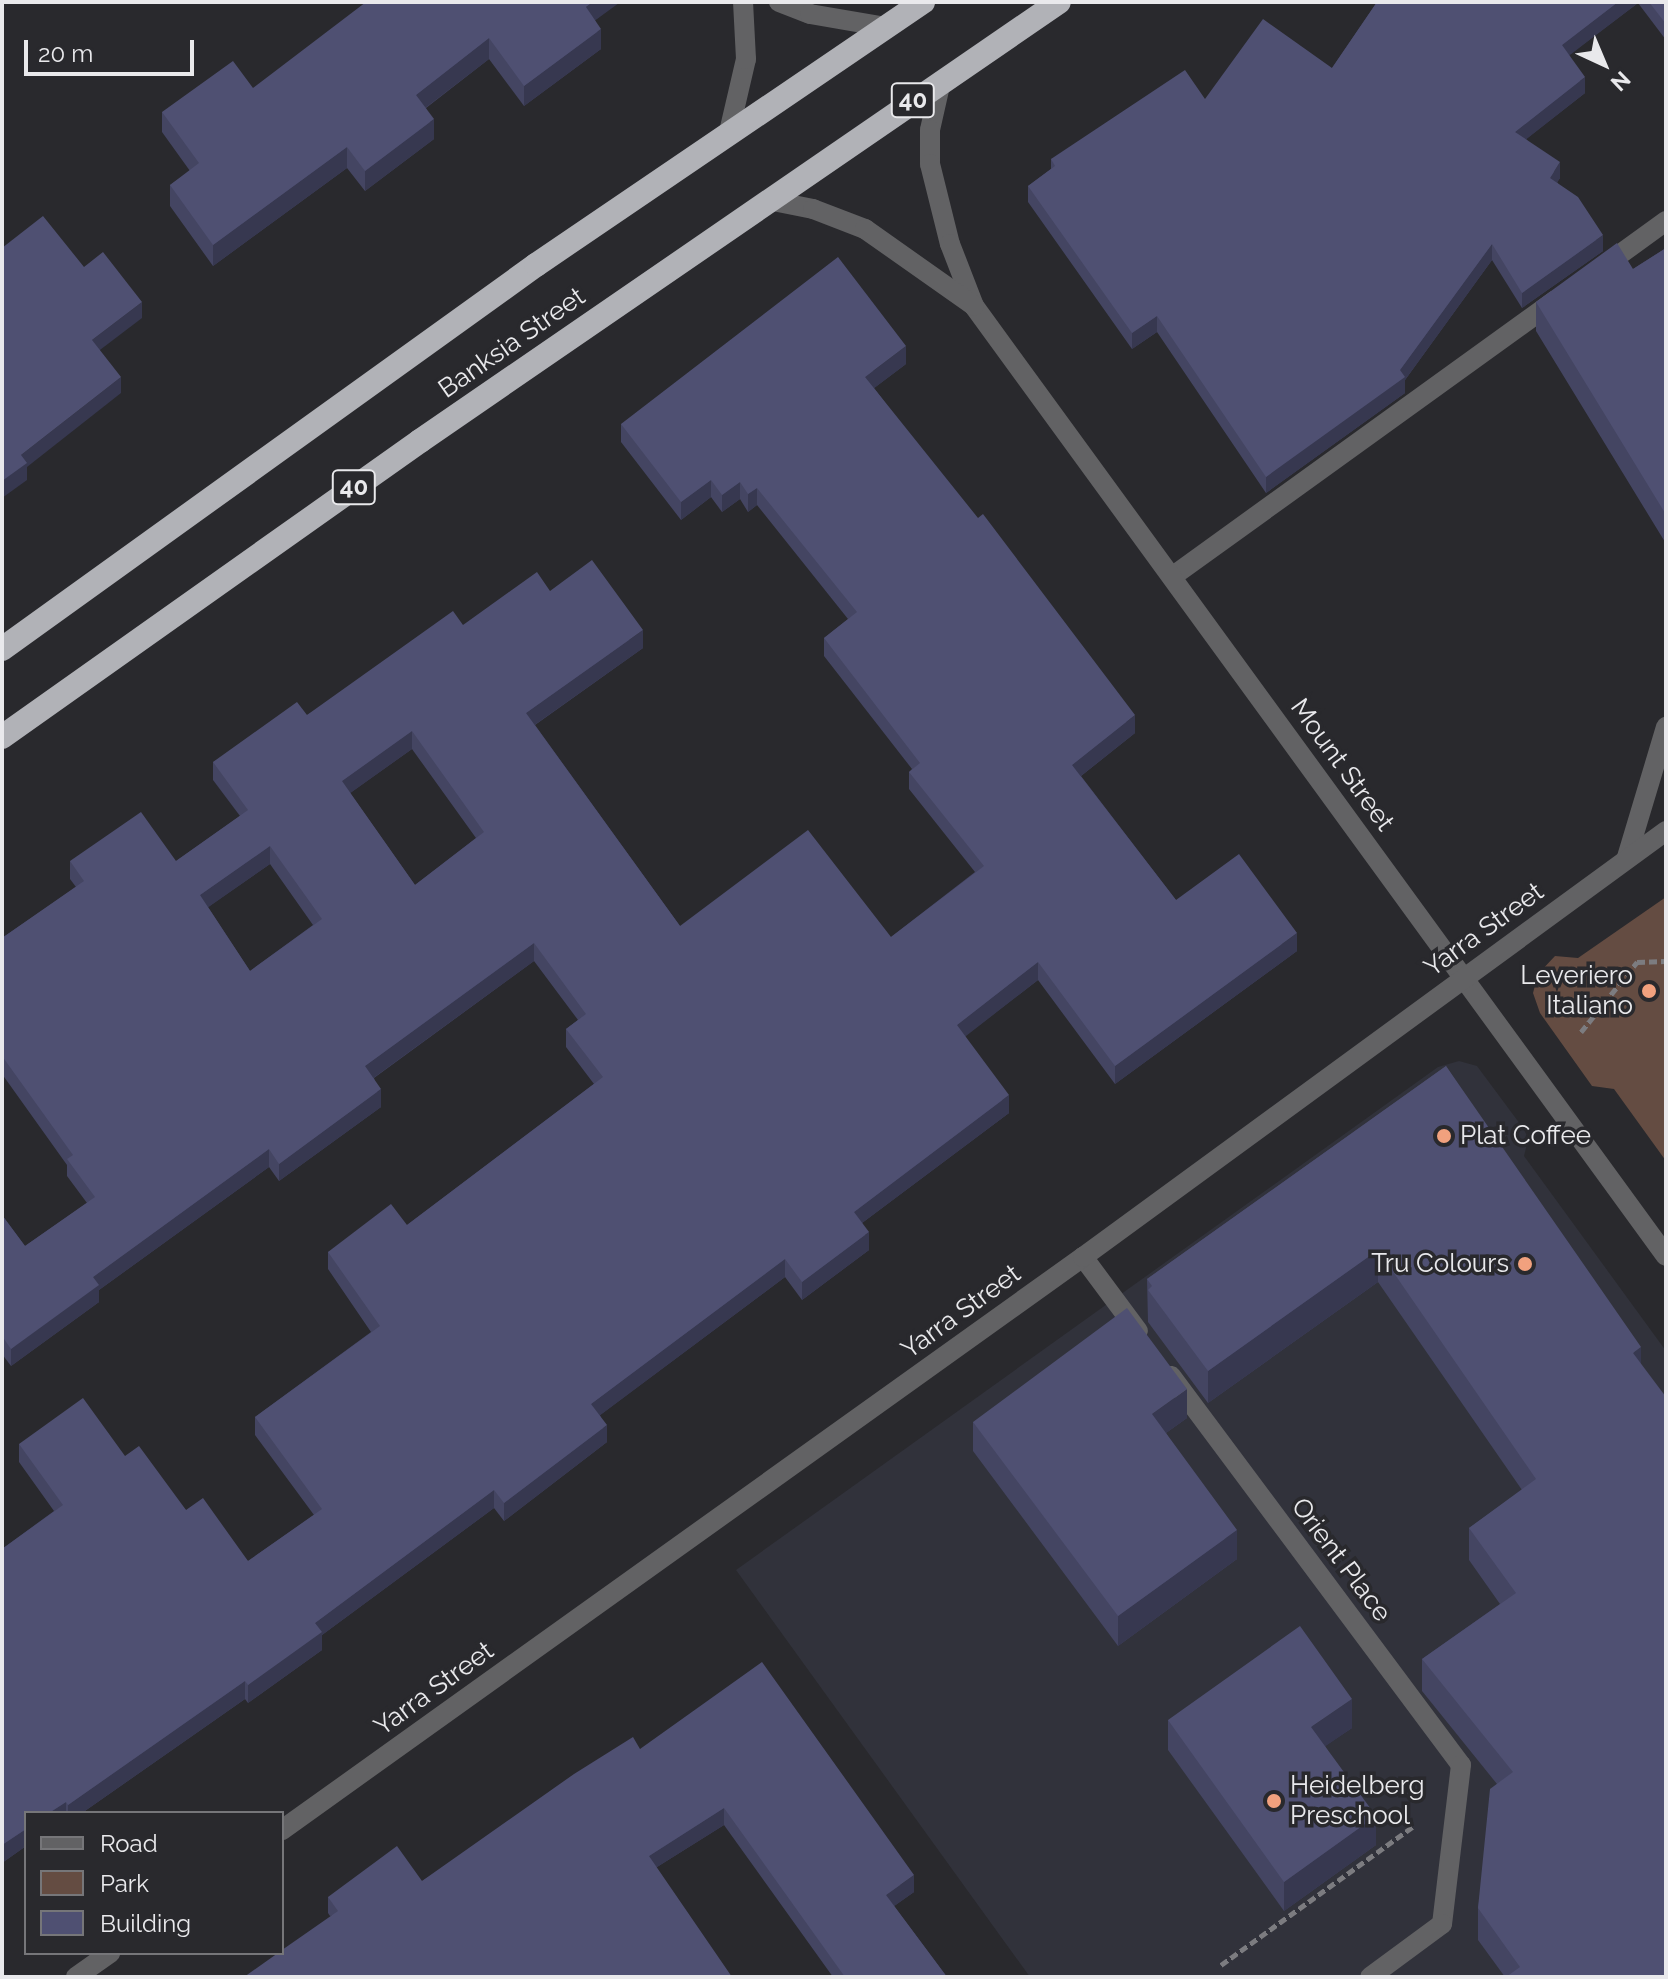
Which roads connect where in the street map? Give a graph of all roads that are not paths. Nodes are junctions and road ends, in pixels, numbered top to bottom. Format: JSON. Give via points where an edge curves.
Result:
{"nodes":[{"id":1,"x":743,"y":2,"type":"edge"},
{"id":2,"x":779,"y":2,"type":"edge"},
{"id":3,"x":923,"y":2,"type":"edge"},
{"id":4,"x":1059,"y":2,"type":"edge"},
{"id":5,"x":807,"y":6,"type":"edge"},
{"id":6,"x":885,"y":27,"type":"junction"},
{"id":7,"x":941,"y":81,"type":"junction"},
{"id":8,"x":729,"y":132,"type":"junction"},
{"id":9,"x":768,"y":200,"type":"junction"},
{"id":10,"x":1666,"y":221,"type":"edge"},
{"id":11,"x":974,"y":306,"type":"junction"},
{"id":12,"x":1173,"y":576,"type":"junction"},
{"id":13,"x":2,"y":649,"type":"edge"},
{"id":14,"x":1666,"y":727,"type":"edge"},
{"id":15,"x":2,"y":737,"type":"edge"},
{"id":16,"x":1666,"y":831,"type":"edge"},
{"id":17,"x":1627,"y":857,"type":"junction"},
{"id":18,"x":1463,"y":975,"type":"junction"},
{"id":19,"x":1666,"y":1256,"type":"edge"},
{"id":20,"x":1083,"y":1257,"type":"junction"},
{"id":21,"x":284,"y":1829,"type":"edge"},
{"id":22,"x":107,"y":1955,"type":"edge"},
{"id":23,"x":76,"y":1977,"type":"edge"},
{"id":24,"x":1370,"y":1977,"type":"edge"}],
"edges":[{"from":1,"to":8,"type":"street","via":[[746,59]]},
{"from":2,"to":5,"type":"street"},
{"from":3,"to":6,"type":"highway","name":"Banksia Street"},
{"from":4,"to":7,"type":"highway","name":"Banksia Street","number":"40"},
{"from":5,"to":6,"type":"street"},
{"from":6,"to":8,"type":"highway","name":"Banksia Street"},
{"from":7,"to":9,"type":"highway","name":"Banksia Street","number":"40"},
{"from":7,"to":11,"type":"street","name":"Mount Street","via":[[930,130],[930,164],[950,244]]},
{"from":8,"to":13,"type":"highway","name":"Banksia Street"},
{"from":9,"to":11,"type":"street","name":"Mount Street","via":[[813,209],[865,229]]},
{"from":9,"to":15,"type":"highway","name":"Banksia Street","number":"40"},
{"from":10,"to":12,"type":"street"},
{"from":11,"to":12,"type":"street","name":"Mount Street"},
{"from":12,"to":18,"type":"street","name":"Mount Street"},
{"from":14,"to":17,"type":"street"},
{"from":16,"to":17,"type":"street","name":"Yarra Street"},
{"from":17,"to":18,"type":"street","name":"Yarra Street"},
{"from":18,"to":19,"type":"street","name":"Mount Street"},
{"from":18,"to":20,"type":"street","name":"Yarra Street"},
{"from":20,"to":21,"type":"street","name":"Yarra Street"},
{"from":20,"to":24,"type":"street","name":"Orient Place","via":[[1461,1765],[1442,1924]]},
{"from":22,"to":23,"type":"street"}]}
